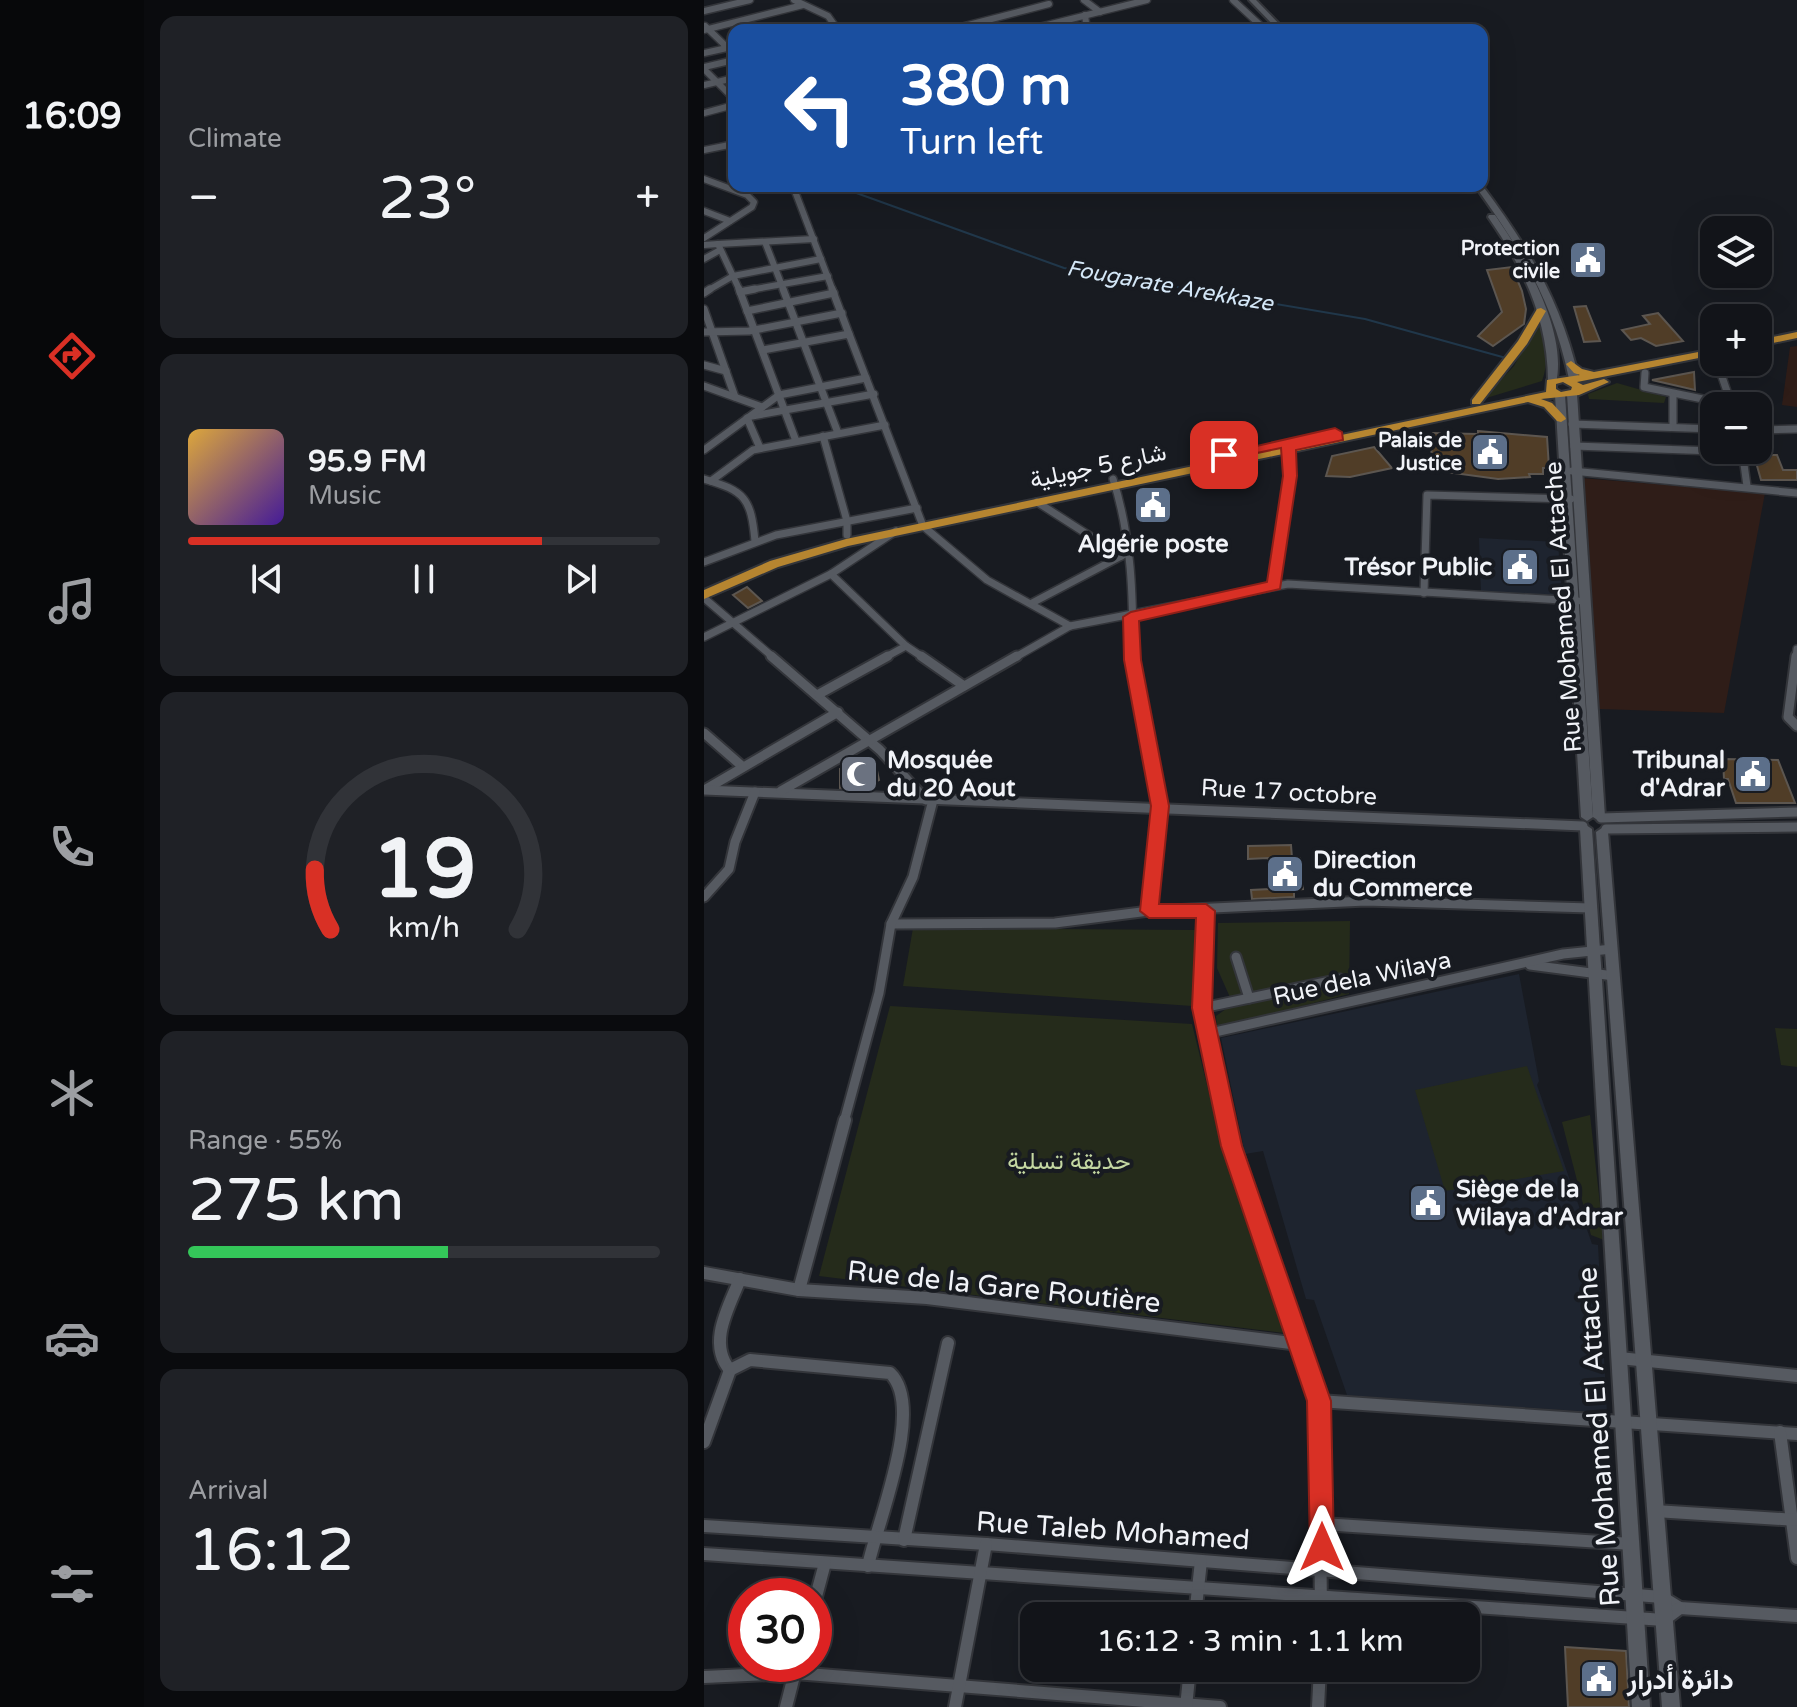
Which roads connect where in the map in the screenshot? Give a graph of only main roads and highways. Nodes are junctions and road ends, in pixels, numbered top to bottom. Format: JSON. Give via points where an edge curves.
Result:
{"nodes":[{"id":1,"x":1541,"y":311,"type":"road end"},
{"id":2,"x":1797,"y":338,"type":"edge"},
{"id":3,"x":1772,"y":343,"type":"edge"},
{"id":4,"x":1700,"y":355,"type":"edge"},
{"id":5,"x":1700,"y":363,"type":"edge"},
{"id":6,"x":1571,"y":364,"type":"road end"},
{"id":7,"x":1601,"y":375,"type":"junction"},
{"id":8,"x":1565,"y":387,"type":"junction"},
{"id":9,"x":1519,"y":400,"type":"junction"},
{"id":10,"x":1476,"y":402,"type":"junction"},
{"id":11,"x":1567,"y":421,"type":"road end"},
{"id":12,"x":1337,"y":435,"type":"junction"},
{"id":13,"x":1115,"y":482,"type":"junction"},
{"id":14,"x":920,"y":518,"type":"junction"},
{"id":15,"x":704,"y":585,"type":"edge"},
{"id":16,"x":704,"y":596,"type":"edge"}],
"edges":[{"from":1,"to":10,"type":"main road"},
{"from":2,"to":3,"type":"main road"},
{"from":4,"to":7,"type":"main road"},
{"from":5,"to":8,"type":"main road"},
{"from":6,"to":7,"type":"main road","via":[[1582,373]]},
{"from":7,"to":8,"type":"main road"},
{"from":8,"to":9,"type":"main road","name":"شارع 5 جويلية"},
{"from":8,"to":10,"type":"main road","name":"شارع 5 جويلية"},
{"from":9,"to":11,"type":"main road","via":[[1545,403]]},
{"from":9,"to":12,"type":"main road","name":"شارع 5 جويلية"},
{"from":10,"to":12,"type":"main road","name":"شارع 5 جويلية"},
{"from":12,"to":13,"type":"main road","name":"شارع 5 جويلية"},
{"from":12,"to":13,"type":"main road","name":"شارع 5 جويلية"},
{"from":13,"to":14,"type":"main road","name":"شارع 5 جويلية"},
{"from":13,"to":14,"type":"main road","name":"شارع 5 جويلية","via":[[1037,502]]},
{"from":14,"to":15,"type":"main road","name":"شارع 5 جويلية","via":[[774,556]]},
{"from":14,"to":16,"type":"main road","name":"شارع 5 جويلية","via":[[896,531],[774,564]]}]}
